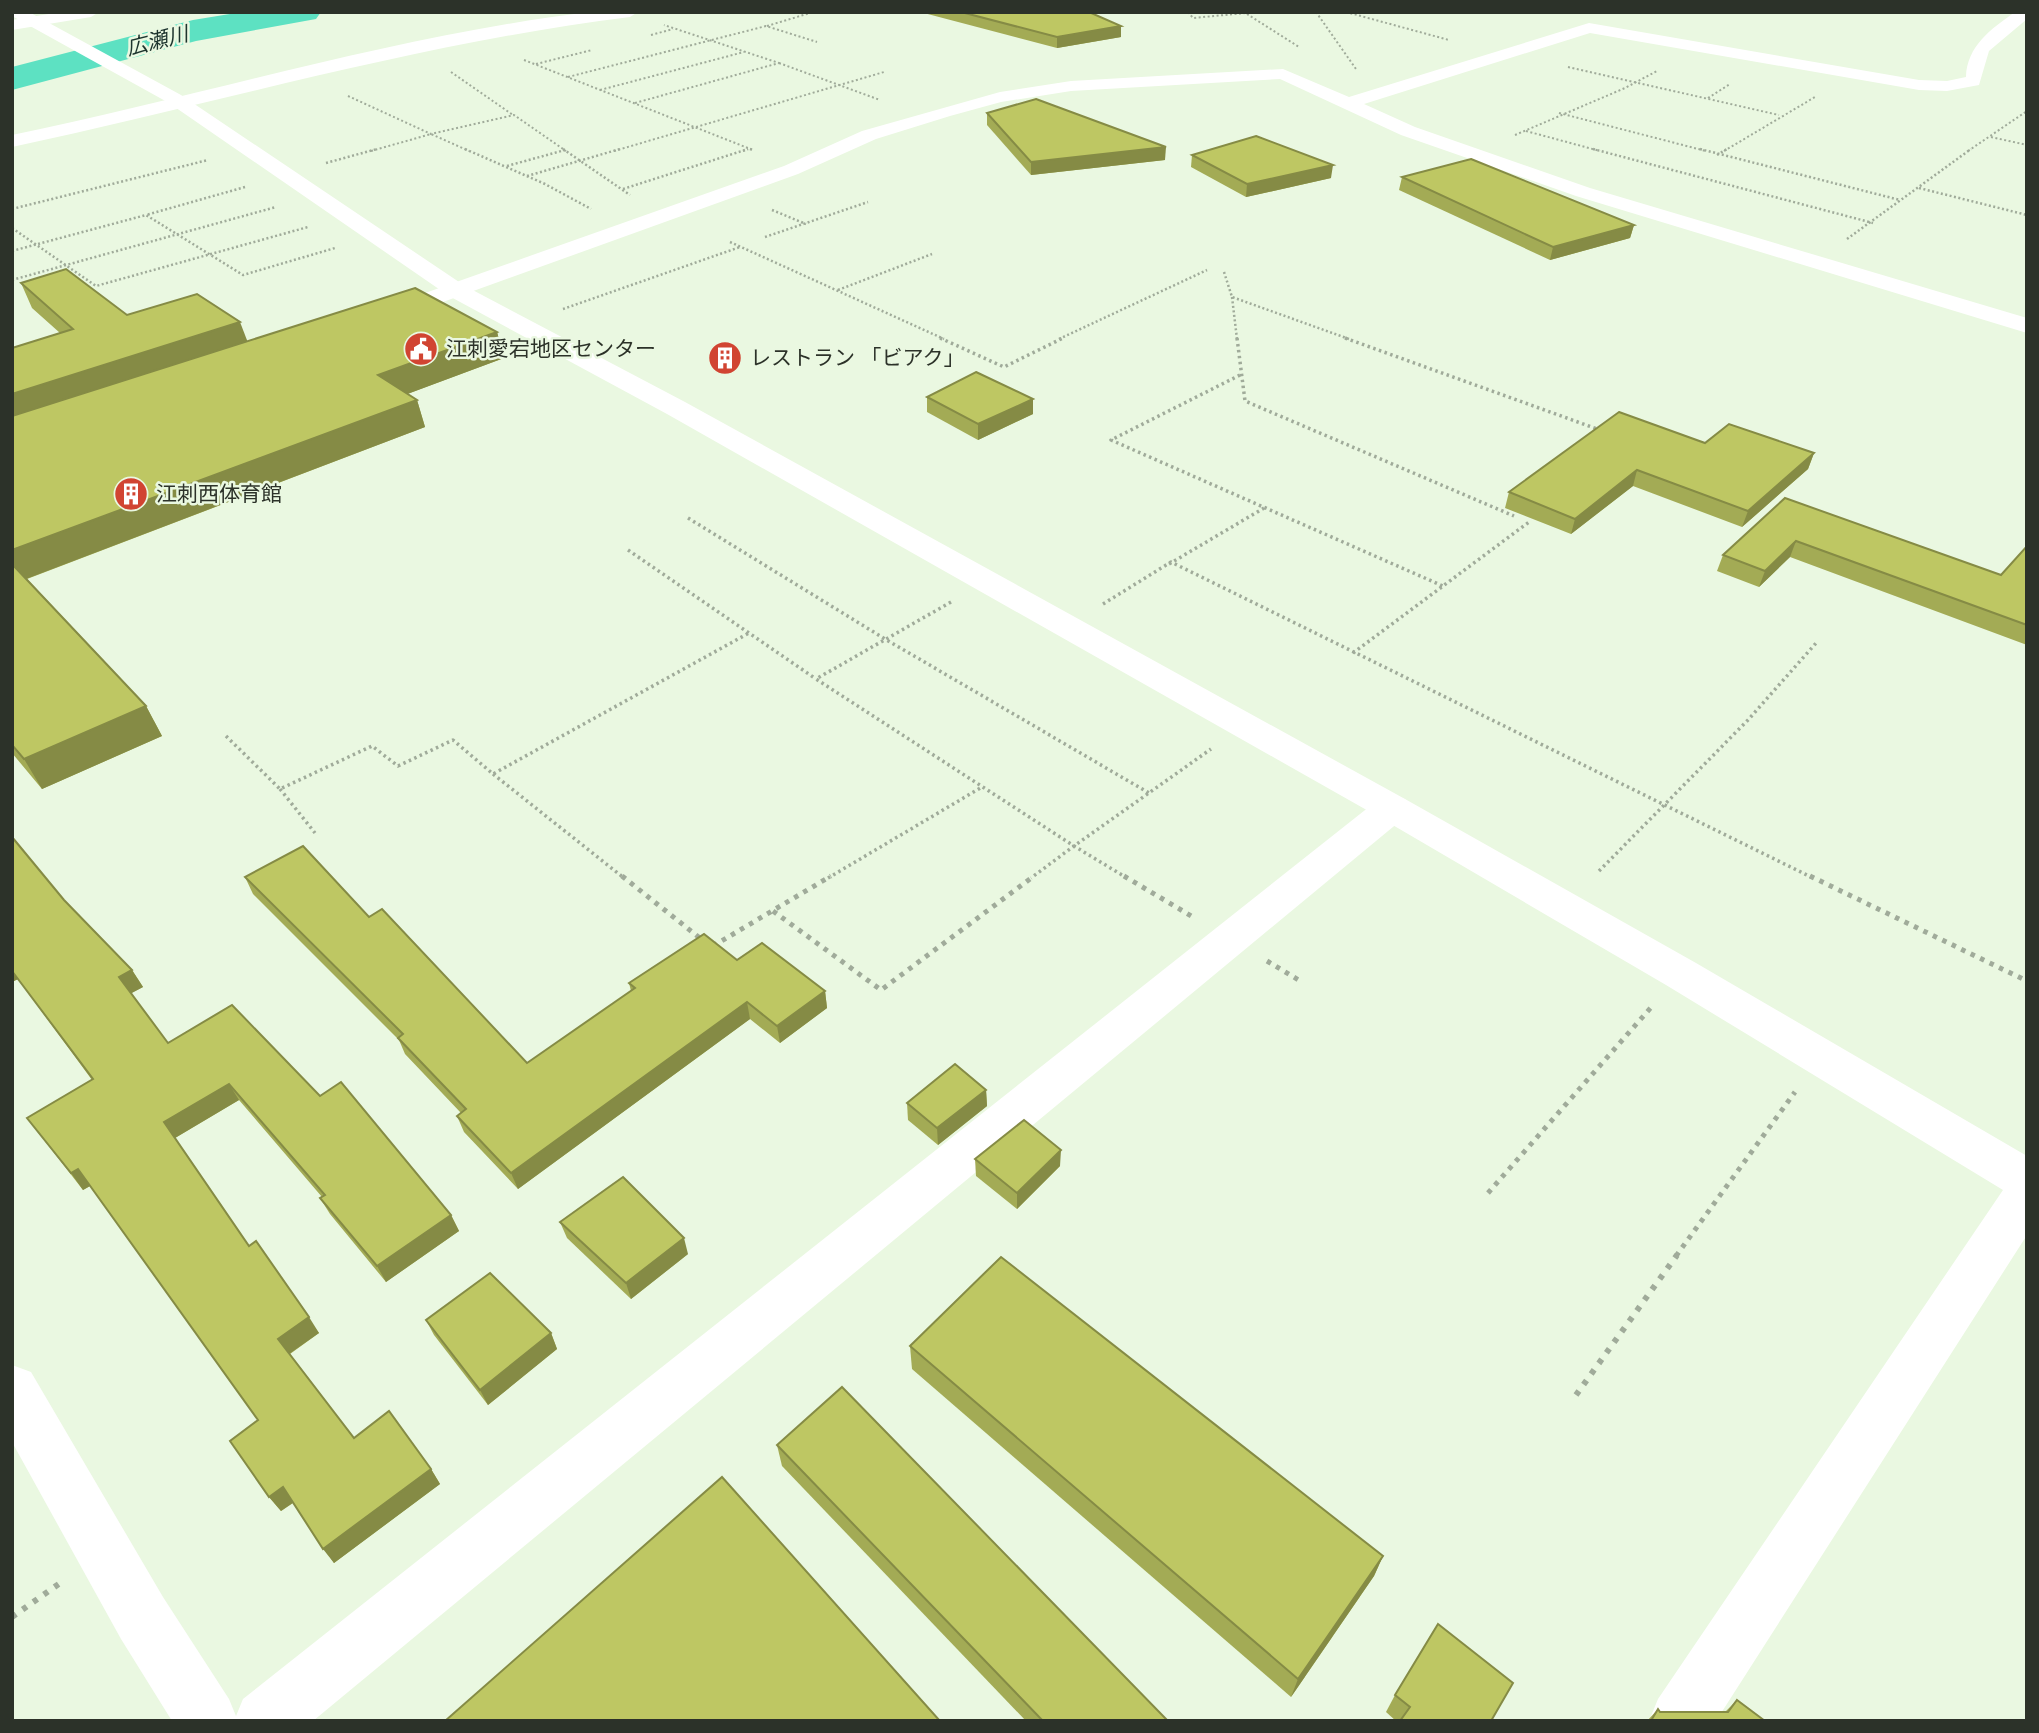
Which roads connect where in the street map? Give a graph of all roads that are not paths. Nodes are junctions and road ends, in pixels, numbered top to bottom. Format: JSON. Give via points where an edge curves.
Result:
{"nodes":[{"id":1,"x":17,"y":12,"type":"edge"},
{"id":2,"x":91,"y":12,"type":"edge"},
{"id":3,"x":630,"y":12,"type":"edge"},
{"id":4,"x":2026,"y":12,"type":"edge"},
{"id":5,"x":33,"y":22,"type":"junction"},
{"id":6,"x":12,"y":25,"type":"edge"},
{"id":7,"x":179,"y":101,"type":"junction"},
{"id":8,"x":1349,"y":103,"type":"junction"},
{"id":9,"x":12,"y":141,"type":"edge"},
{"id":10,"x":457,"y":291,"type":"junction"},
{"id":11,"x":366,"y":321,"type":"edge"},
{"id":12,"x":2027,"y":326,"type":"edge"},
{"id":13,"x":1392,"y":808,"type":"junction"},
{"id":14,"x":2027,"y":1180,"type":"edge"},
{"id":15,"x":2027,"y":1194,"type":"edge"},
{"id":16,"x":12,"y":1391,"type":"edge"},
{"id":17,"x":206,"y":1721,"type":"edge"},
{"id":18,"x":265,"y":1721,"type":"edge"},
{"id":19,"x":1679,"y":1721,"type":"edge"}],
"edges":[{"from":1,"to":5,"type":"street"},
{"from":2,"to":5,"type":"street"},
{"from":3,"to":7,"type":"street","via":[[400,48]]},
{"from":4,"to":8,"type":"street","via":[[1988,43],[1975,64],[1973,80],[1947,86],[1589,28]]},
{"from":5,"to":6,"type":"street"},
{"from":5,"to":7,"type":"street"},
{"from":7,"to":9,"type":"street"},
{"from":7,"to":10,"type":"street"},
{"from":8,"to":10,"type":"street","via":[[1283,74],[1071,86],[1000,97],[869,135],[791,170]]},
{"from":8,"to":12,"type":"street","via":[[1408,131],[1583,192]]},
{"from":10,"to":11,"type":"street"},
{"from":10,"to":13,"type":"street","via":[[676,408]]},
{"from":13,"to":14,"type":"street"},
{"from":13,"to":18,"type":"street"},
{"from":15,"to":19,"type":"street"},
{"from":16,"to":17,"type":"street"}]}
